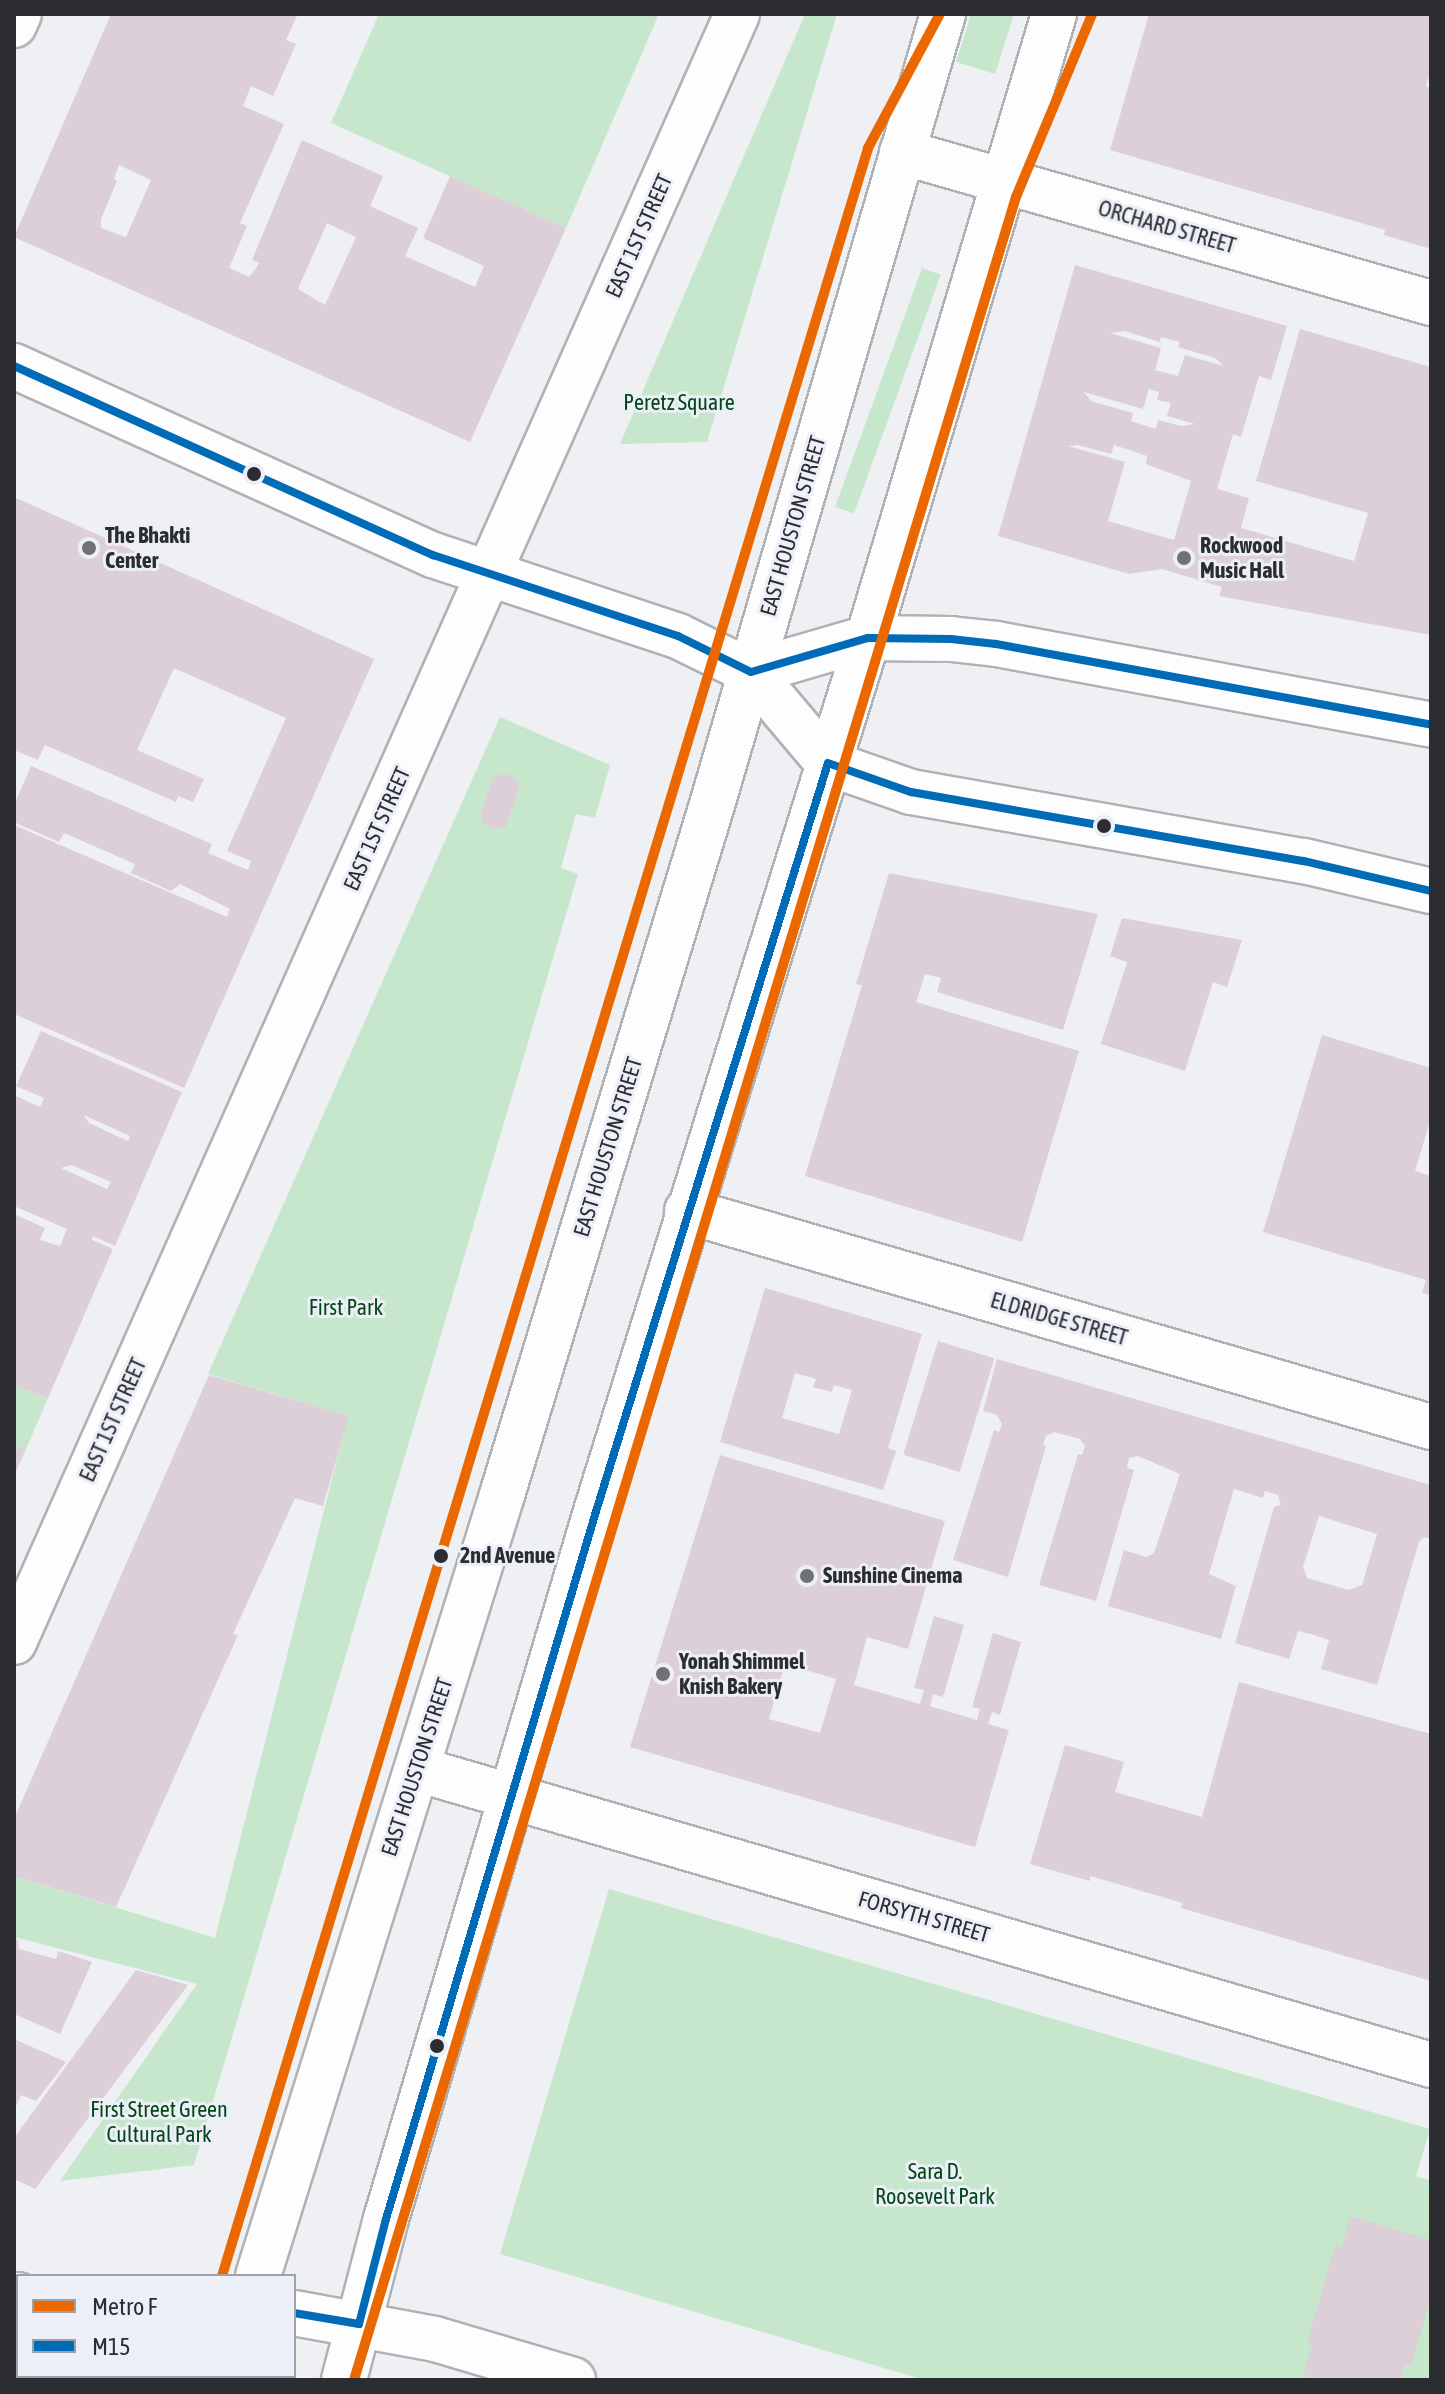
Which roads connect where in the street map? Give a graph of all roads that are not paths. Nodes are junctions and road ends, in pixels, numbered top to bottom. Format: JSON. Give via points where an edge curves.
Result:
{"nodes":[{"id":1,"x":19,"y":14,"type":"edge"},
{"id":2,"x":737,"y":14,"type":"edge"},
{"id":3,"x":943,"y":14,"type":"edge"},
{"id":4,"x":1054,"y":14,"type":"edge"},
{"id":5,"x":14,"y":25,"type":"edge"},
{"id":6,"x":902,"y":152,"type":"junction"},
{"id":7,"x":1004,"y":181,"type":"junction"},
{"id":8,"x":1431,"y":303,"type":"edge"},
{"id":9,"x":14,"y":366,"type":"edge"},
{"id":10,"x":489,"y":575,"type":"junction"},
{"id":11,"x":868,"y":638,"type":"junction"},
{"id":12,"x":751,"y":672,"type":"junction"},
{"id":13,"x":1431,"y":725,"type":"edge"},
{"id":14,"x":828,"y":763,"type":"junction"},
{"id":15,"x":1431,"y":891,"type":"edge"},
{"id":16,"x":687,"y":1211,"type":"junction"},
{"id":17,"x":1431,"y":1427,"type":"edge"},
{"id":18,"x":14,"y":1642,"type":"edge"},
{"id":19,"x":417,"y":1769,"type":"junction"},
{"id":20,"x":512,"y":1796,"type":"junction"},
{"id":21,"x":1431,"y":2065,"type":"edge"},
{"id":22,"x":259,"y":2274,"type":"edge"},
{"id":23,"x":296,"y":2313,"type":"edge"},
{"id":24,"x":359,"y":2324,"type":"junction"},
{"id":25,"x":344,"y":2380,"type":"edge"},
{"id":26,"x":573,"y":2380,"type":"edge"}],
"edges":[{"from":1,"to":5,"type":"main road"},
{"from":2,"to":10,"type":"main road","name":"EAST 1ST STREET"},
{"from":3,"to":6,"type":"main road","name":"EAST HOUSTON STREET"},
{"from":4,"to":7,"type":"main road"},
{"from":6,"to":7,"type":"main road","name":"ORCHARD STREET"},
{"from":6,"to":12,"type":"main road","name":"EAST HOUSTON STREET"},
{"from":7,"to":8,"type":"main road","name":"ORCHARD STREET"},
{"from":7,"to":11,"type":"main road"},
{"from":9,"to":10,"type":"main road","via":[[433,555]]},
{"from":10,"to":12,"type":"main road","via":[[678,636]]},
{"from":10,"to":18,"type":"main road","name":"EAST 1ST STREET"},
{"from":11,"to":12,"type":"main road"},
{"from":11,"to":13,"type":"main road","via":[[996,644]]},
{"from":11,"to":14,"type":"main road"},
{"from":12,"to":14,"type":"main road"},
{"from":12,"to":19,"type":"main road","name":"EAST HOUSTON STREET"},
{"from":14,"to":15,"type":"main road","via":[[911,792],[1304,861]]},
{"from":14,"to":16,"type":"main road"},
{"from":16,"to":17,"type":"main road","name":"ELDRIDGE STREET"},
{"from":16,"to":20,"type":"main road"},
{"from":19,"to":20,"type":"main road","name":"FORSYTH STREET"},
{"from":19,"to":22,"type":"main road","name":"EAST HOUSTON STREET"},
{"from":20,"to":21,"type":"main road","name":"FORSYTH STREET"},
{"from":20,"to":24,"type":"main road"},
{"from":23,"to":24,"type":"main road"},
{"from":24,"to":25,"type":"main road"},
{"from":24,"to":26,"type":"main road","via":[[435,2339]]}]}
